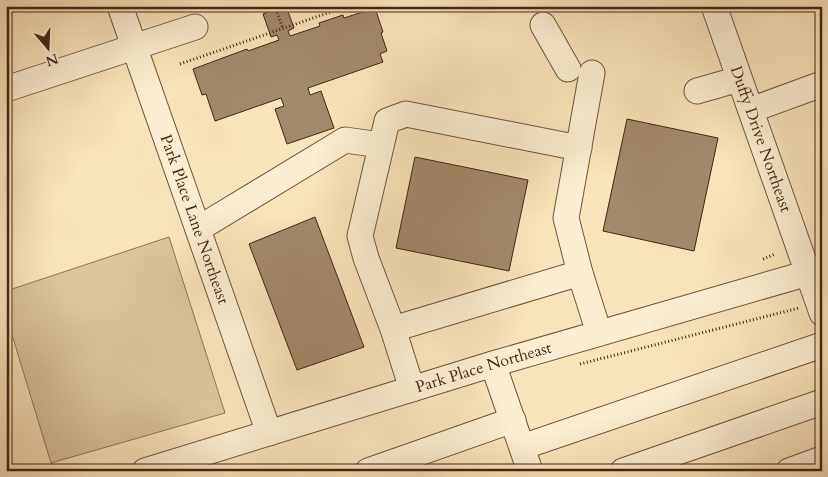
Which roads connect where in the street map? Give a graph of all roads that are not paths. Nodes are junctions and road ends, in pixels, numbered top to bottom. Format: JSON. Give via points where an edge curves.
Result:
{"nodes":[{"id":1,"x":120,"y":6,"type":"edge"},
{"id":2,"x":714,"y":6,"type":"edge"},
{"id":3,"x":543,"y":25,"type":"dead end"},
{"id":4,"x":195,"y":27,"type":"dead end"},
{"id":5,"x":134,"y":48,"type":"junction"},
{"id":6,"x":568,"y":69,"type":"dead end"},
{"id":7,"x":592,"y":73,"type":"dead end"},
{"id":8,"x":739,"y":79,"type":"junction"},
{"id":9,"x":822,"y":84,"type":"edge"},
{"id":10,"x":6,"y":89,"type":"edge"},
{"id":11,"x":697,"y":91,"type":"dead end"},
{"id":12,"x":750,"y":110,"type":"junction"},
{"id":13,"x":381,"y":145,"type":"junction"},
{"id":14,"x":579,"y":148,"type":"junction"},
{"id":15,"x":198,"y":229,"type":"junction"},
{"id":16,"x":815,"y":271,"type":"edge"},
{"id":17,"x":580,"y":273,"type":"junction"},
{"id":18,"x":822,"y":313,"type":"edge"},
{"id":19,"x":393,"y":329,"type":"junction"},
{"id":20,"x":599,"y":334,"type":"junction"},
{"id":21,"x":822,"y":345,"type":"edge"},
{"id":22,"x":493,"y":364,"type":"junction"},
{"id":23,"x":412,"y":389,"type":"junction"},
{"id":24,"x":822,"y":402,"type":"edge"},
{"id":25,"x":513,"y":420,"type":"junction"},
{"id":26,"x":269,"y":433,"type":"junction"},
{"id":27,"x":522,"y":447,"type":"junction"},
{"id":28,"x":822,"y":460,"type":"edge"},
{"id":29,"x":145,"y":471,"type":"edge"},
{"id":30,"x":368,"y":471,"type":"edge"},
{"id":31,"x":530,"y":471,"type":"edge"},
{"id":32,"x":623,"y":471,"type":"edge"},
{"id":33,"x":789,"y":471,"type":"edge"}],
"edges":[{"from":1,"to":5,"type":"street","name":"Park Place Lane Northeast"},
{"from":2,"to":8,"type":"street","name":"Duffy Drive Northeast"},
{"from":3,"to":6,"type":"street"},
{"from":4,"to":5,"type":"street"},
{"from":5,"to":10,"type":"street"},
{"from":5,"to":15,"type":"street","name":"Park Place Lane Northeast"},
{"from":7,"to":14,"type":"street"},
{"from":8,"to":11,"type":"street"},
{"from":8,"to":12,"type":"street","name":"Duffy Drive Northeast"},
{"from":9,"to":12,"type":"street"},
{"from":12,"to":16,"type":"street","name":"Duffy Drive Northeast"},
{"from":13,"to":14,"type":"street","via":[[387,121],[406,114]]},
{"from":13,"to":15,"type":"street","via":[[345,140]]},
{"from":13,"to":19,"type":"street","via":[[360,236]]},
{"from":14,"to":17,"type":"street","via":[[566,218]]},
{"from":15,"to":26,"type":"street","name":"Park Place Lane Northeast"},
{"from":16,"to":18,"type":"street","name":"Duffy Drive Northeast"},
{"from":16,"to":20,"type":"street","name":"Park Place Northeast"},
{"from":17,"to":19,"type":"street"},
{"from":17,"to":20,"type":"street"},
{"from":19,"to":23,"type":"street"},
{"from":20,"to":22,"type":"street","name":"Park Place Northeast"},
{"from":21,"to":27,"type":"street"},
{"from":22,"to":23,"type":"street","name":"Park Place Northeast"},
{"from":22,"to":25,"type":"street"},
{"from":23,"to":26,"type":"street","name":"Park Place Northeast"},
{"from":24,"to":32,"type":"street"},
{"from":25,"to":27,"type":"street"},
{"from":25,"to":30,"type":"street"},
{"from":26,"to":29,"type":"street","name":"Park Place Northeast"},
{"from":27,"to":31,"type":"street"},
{"from":28,"to":33,"type":"street"}]}
